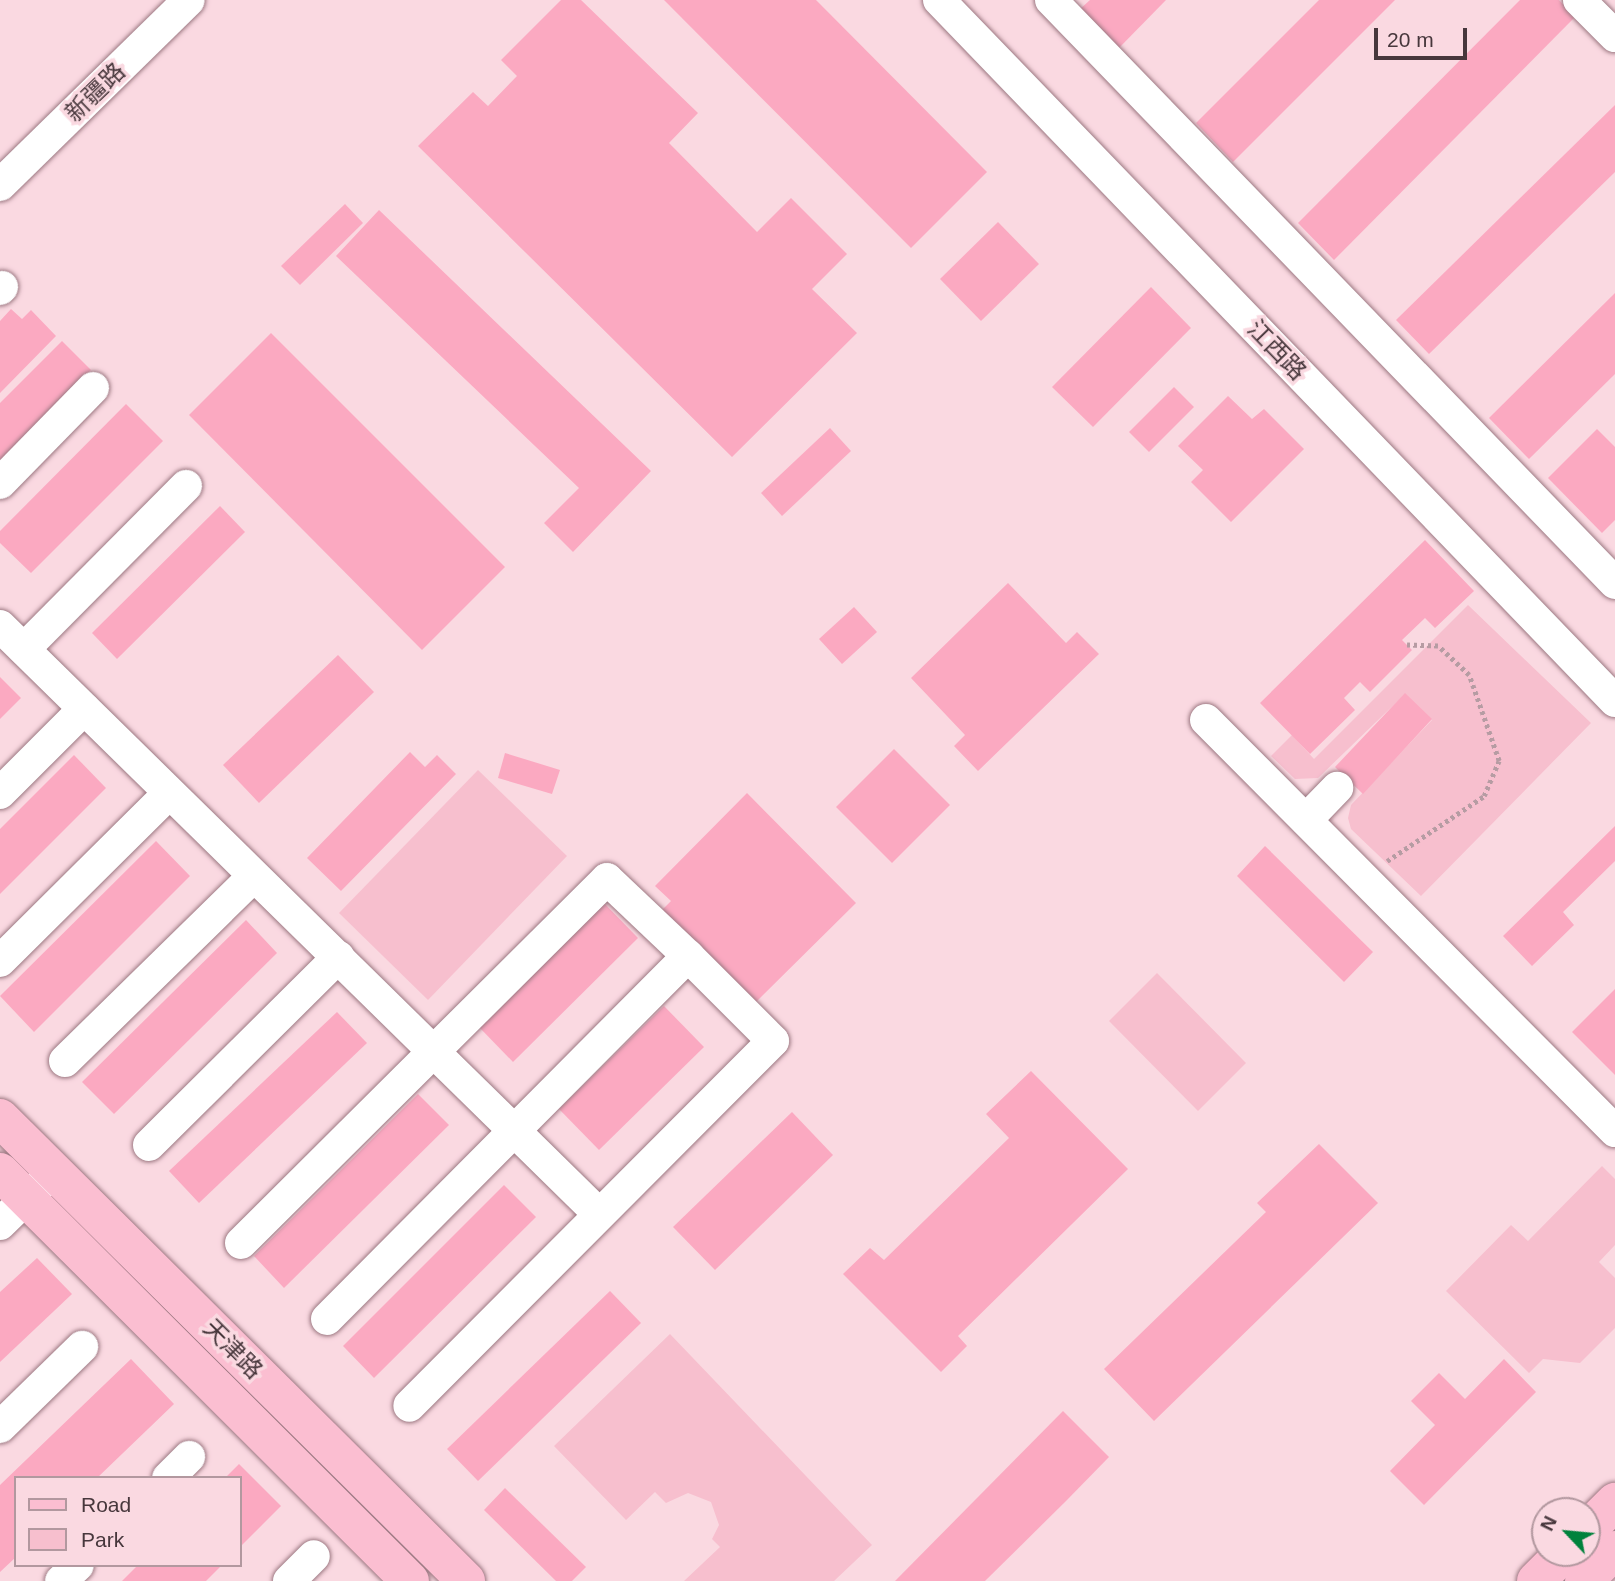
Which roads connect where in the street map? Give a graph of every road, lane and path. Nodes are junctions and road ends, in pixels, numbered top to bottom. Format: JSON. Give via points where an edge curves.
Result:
{"nodes":[{"id":1,"x":189,"y":0,"type":"edge"},
{"id":2,"x":939,"y":0,"type":"edge"},
{"id":3,"x":1051,"y":0,"type":"edge"},
{"id":4,"x":1579,"y":0,"type":"edge"},
{"id":5,"x":1615,"y":36,"type":"edge"},
{"id":6,"x":0,"y":185,"type":"edge"},
{"id":7,"x":93,"y":388,"type":"dead end"},
{"id":8,"x":0,"y":484,"type":"edge"},
{"id":9,"x":186,"y":486,"type":"dead end"},
{"id":10,"x":1615,"y":583,"type":"edge"},
{"id":11,"x":0,"y":626,"type":"edge"},
{"id":12,"x":1407,"y":645,"type":"dead end"},
{"id":13,"x":24,"y":649,"type":"junction"},
{"id":14,"x":1615,"y":701,"type":"edge"},
{"id":15,"x":84,"y":709,"type":"junction"},
{"id":16,"x":1206,"y":720,"type":"dead end"},
{"id":17,"x":1337,"y":788,"type":"dead end"},
{"id":18,"x":0,"y":793,"type":"edge"},
{"id":19,"x":169,"y":793,"type":"junction"},
{"id":20,"x":1306,"y":820,"type":"junction"},
{"id":21,"x":254,"y":876,"type":"junction"},
{"id":22,"x":1366,"y":881,"type":"junction"},
{"id":23,"x":688,"y":956,"type":"junction"},
{"id":24,"x":338,"y":957,"type":"junction"},
{"id":25,"x":0,"y":961,"type":"edge"},
{"id":26,"x":433,"y":1051,"type":"junction"},
{"id":27,"x":65,"y":1062,"type":"dead end"},
{"id":28,"x":0,"y":1118,"type":"edge"},
{"id":29,"x":513,"y":1129,"type":"junction"},
{"id":30,"x":1615,"y":1131,"type":"edge"},
{"id":31,"x":149,"y":1145,"type":"dead end"},
{"id":32,"x":54,"y":1171,"type":"junction"},
{"id":33,"x":0,"y":1172,"type":"edge"},
{"id":34,"x":13,"y":1212,"type":"edge"},
{"id":35,"x":597,"y":1212,"type":"junction"},
{"id":36,"x":241,"y":1243,"type":"dead end"},
{"id":37,"x":327,"y":1319,"type":"dead end"},
{"id":38,"x":82,"y":1347,"type":"dead end"},
{"id":39,"x":409,"y":1406,"type":"dead end"},
{"id":40,"x":0,"y":1427,"type":"edge"},
{"id":41,"x":1615,"y":1502,"type":"edge"},
{"id":42,"x":1601,"y":1516,"type":"edge"},
{"id":43,"x":1615,"y":1550,"type":"edge"},
{"id":44,"x":314,"y":1556,"type":"dead end"},
{"id":45,"x":76,"y":1567,"type":"edge"},
{"id":46,"x":1550,"y":1567,"type":"edge"},
{"id":47,"x":61,"y":1581,"type":"edge"},
{"id":48,"x":289,"y":1581,"type":"edge"},
{"id":49,"x":410,"y":1581,"type":"edge"},
{"id":50,"x":466,"y":1581,"type":"edge"},
{"id":51,"x":1536,"y":1581,"type":"edge"},
{"id":52,"x":1584,"y":1581,"type":"edge"}],
"edges":[{"from":1,"to":6,"type":"street","name":"新疆路"},
{"from":2,"to":14,"type":"street","name":"江西路"},
{"from":3,"to":10,"type":"street"},
{"from":4,"to":5,"type":"street"},
{"from":7,"to":8,"type":"street"},
{"from":9,"to":13,"type":"street"},
{"from":11,"to":13,"type":"street"},
{"from":12,"to":22,"type":"path","via":[[1438,646],[1469,675],[1499,761],[1484,796]]},
{"from":13,"to":15,"type":"street"},
{"from":15,"to":18,"type":"street"},
{"from":15,"to":19,"type":"street"},
{"from":16,"to":20,"type":"street"},
{"from":17,"to":20,"type":"street"},
{"from":19,"to":21,"type":"street"},
{"from":19,"to":25,"type":"street"},
{"from":20,"to":22,"type":"street"},
{"from":21,"to":24,"type":"street"},
{"from":21,"to":27,"type":"street"},
{"from":22,"to":30,"type":"street"},
{"from":23,"to":26,"type":"street","via":[[607,879]]},
{"from":23,"to":29,"type":"street"},
{"from":23,"to":35,"type":"street","via":[[772,1041]]},
{"from":24,"to":26,"type":"street"},
{"from":24,"to":31,"type":"street"},
{"from":26,"to":29,"type":"street"},
{"from":26,"to":36,"type":"street"},
{"from":28,"to":32,"type":"main road","name":"天津路"},
{"from":29,"to":35,"type":"street"},
{"from":29,"to":37,"type":"street"},
{"from":32,"to":34,"type":"street"},
{"from":32,"to":50,"type":"main road","name":"天津路"},
{"from":33,"to":34,"type":"main road","name":"天津路"},
{"from":34,"to":49,"type":"main road","name":"天津路"},
{"from":35,"to":39,"type":"street"},
{"from":38,"to":40,"type":"street"},
{"from":41,"to":42,"type":"main road"},
{"from":43,"to":52,"type":"main road"},
{"from":44,"to":48,"type":"street"},
{"from":45,"to":47,"type":"street"},
{"from":46,"to":51,"type":"main road"}]}
